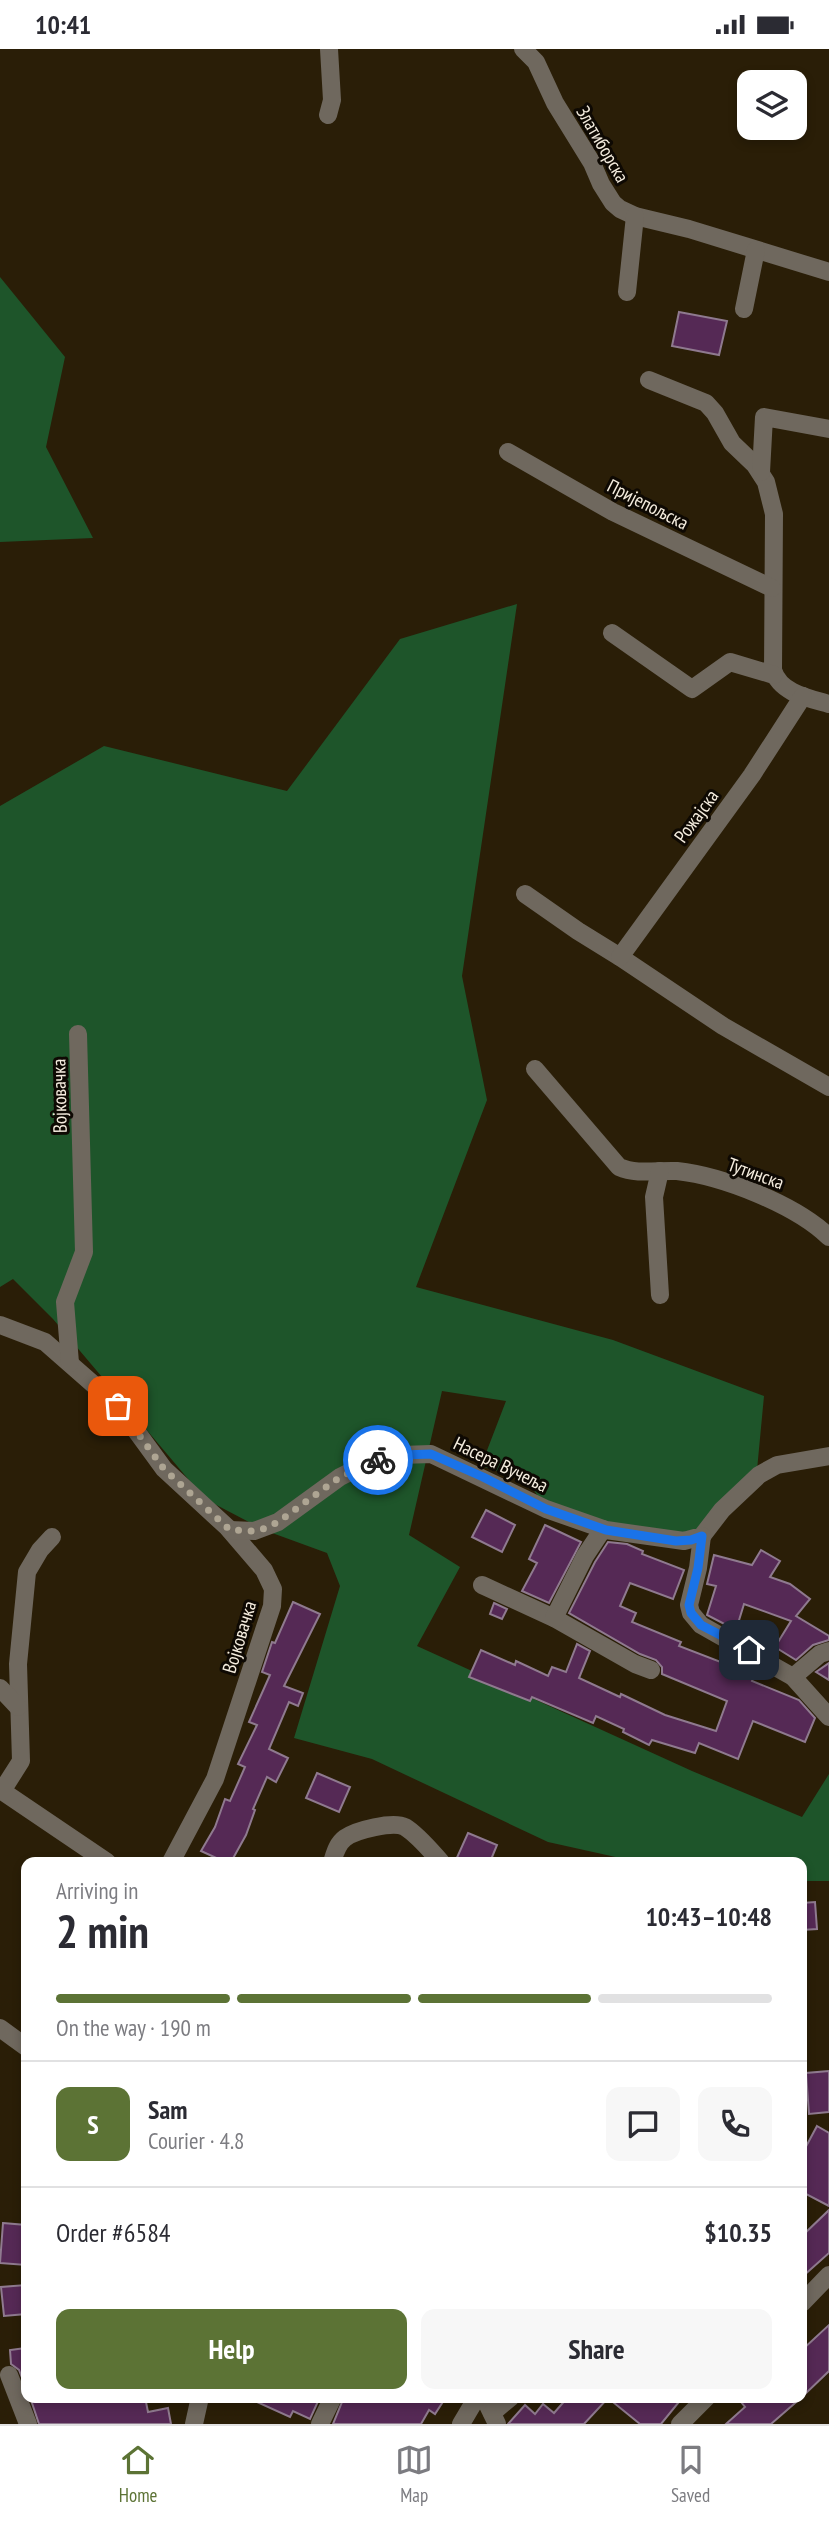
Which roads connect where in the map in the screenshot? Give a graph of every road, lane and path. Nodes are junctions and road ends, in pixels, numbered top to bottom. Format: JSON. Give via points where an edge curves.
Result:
{"nodes":[{"id":1,"x":329,"y":49,"type":"edge"},
{"id":2,"x":523,"y":49,"type":"edge"},
{"id":3,"x":328,"y":115,"type":"dead end"},
{"id":4,"x":635,"y":216,"type":"junction"},
{"id":5,"x":756,"y":250,"type":"junction"},
{"id":6,"x":829,"y":272,"type":"edge"},
{"id":7,"x":627,"y":292,"type":"dead end"},
{"id":8,"x":744,"y":309,"type":"dead end"},
{"id":9,"x":649,"y":380,"type":"dead end"},
{"id":10,"x":829,"y":429,"type":"edge"},
{"id":11,"x":508,"y":452,"type":"dead end"},
{"id":12,"x":761,"y":472,"type":"junction"},
{"id":13,"x":772,"y":588,"type":"junction"},
{"id":14,"x":612,"y":633,"type":"dead end"},
{"id":15,"x":774,"y":675,"type":"junction"},
{"id":16,"x":803,"y":696,"type":"junction"},
{"id":17,"x":829,"y":704,"type":"edge"},
{"id":18,"x":525,"y":894,"type":"dead end"},
{"id":19,"x":620,"y":957,"type":"junction"},
{"id":20,"x":78,"y":1034,"type":"dead end"},
{"id":21,"x":535,"y":1069,"type":"dead end"},
{"id":22,"x":829,"y":1087,"type":"edge"},
{"id":23,"x":660,"y":1171,"type":"junction"},
{"id":24,"x":829,"y":1237,"type":"edge"},
{"id":25,"x":660,"y":1296,"type":"dead end"},
{"id":26,"x":0,"y":1325,"type":"edge"},
{"id":27,"x":69,"y":1363,"type":"junction"},
{"id":28,"x":828,"y":1456,"type":"edge"},
{"id":29,"x":603,"y":1529,"type":"junction"},
{"id":30,"x":230,"y":1530,"type":"junction"},
{"id":31,"x":702,"y":1536,"type":"junction"},
{"id":32,"x":52,"y":1537,"type":"dead end"},
{"id":33,"x":482,"y":1585,"type":"dead end"},
{"id":34,"x":554,"y":1618,"type":"junction"},
{"id":35,"x":829,"y":1651,"type":"edge"},
{"id":36,"x":652,"y":1670,"type":"dead end"},
{"id":37,"x":793,"y":1677,"type":"junction"},
{"id":38,"x":0,"y":1688,"type":"edge"},
{"id":39,"x":18,"y":1707,"type":"junction"},
{"id":40,"x":829,"y":1717,"type":"edge"},
{"id":41,"x":1,"y":1792,"type":"edge"},
{"id":42,"x":99,"y":1857,"type":"edge"},
{"id":43,"x":174,"y":1857,"type":"edge"},
{"id":44,"x":334,"y":1857,"type":"edge"},
{"id":45,"x":436,"y":1857,"type":"edge"},
{"id":46,"x":0,"y":2028,"type":"edge"},
{"id":47,"x":21,"y":2043,"type":"edge"},
{"id":48,"x":829,"y":2275,"type":"edge"},
{"id":49,"x":807,"y":2298,"type":"edge"},
{"id":50,"x":9,"y":2375,"type":"dead end"},
{"id":51,"x":195,"y":2403,"type":"edge"},
{"id":52,"x":330,"y":2403,"type":"edge"},
{"id":53,"x":473,"y":2403,"type":"edge"},
{"id":54,"x":701,"y":2403,"type":"edge"},
{"id":55,"x":28,"y":2424,"type":"edge"},
{"id":56,"x":194,"y":2424,"type":"edge"},
{"id":57,"x":320,"y":2424,"type":"edge"},
{"id":58,"x":461,"y":2424,"type":"edge"},
{"id":59,"x":680,"y":2424,"type":"edge"}],
"edges":[{"from":1,"to":3,"type":"street","via":[[332,100]]},
{"from":2,"to":4,"type":"street","name":"Златиборска","via":[[539,68],[607,195]]},
{"from":4,"to":5,"type":"street","name":"Златиборска"},
{"from":4,"to":7,"type":"street"},
{"from":5,"to":6,"type":"street","name":"Златиборска"},
{"from":5,"to":8,"type":"street"},
{"from":9,"to":12,"type":"street","via":[[706,403],[732,443]]},
{"from":10,"to":12,"type":"street","via":[[764,417]]},
{"from":11,"to":13,"type":"street","name":"Пријепољска","via":[[612,512]]},
{"from":12,"to":13,"type":"street","via":[[774,514]]},
{"from":13,"to":15,"type":"street"},
{"from":14,"to":15,"type":"street","via":[[692,689],[730,662]]},
{"from":15,"to":16,"type":"street","via":[[785,688]]},
{"from":16,"to":17,"type":"street"},
{"from":16,"to":19,"type":"street","name":"Рожајска","via":[[752,775]]},
{"from":18,"to":19,"type":"street"},
{"from":19,"to":22,"type":"street","via":[[723,1026]]},
{"from":20,"to":27,"type":"street","name":"Војковачка","via":[[84,1252],[65,1303]]},
{"from":21,"to":23,"type":"street","name":"Тутинска","via":[[619,1167],[632,1172]]},
{"from":23,"to":24,"type":"street","name":"Тутинска","via":[[705,1178],[762,1196],[801,1214]]},
{"from":23,"to":25,"type":"street","via":[[654,1197]]},
{"from":26,"to":27,"type":"street","name":"Војковачка","via":[[45,1342]]},
{"from":27,"to":30,"type":"street","name":"Војковачка","via":[[118,1406],[164,1469]]},
{"from":28,"to":31,"type":"street","via":[[777,1465],[759,1475]]},
{"from":29,"to":30,"type":"street","name":"Насера Вучеља","via":[[546,1509],[431,1454],[417,1453],[366,1464],[266,1528]]},
{"from":29,"to":31,"type":"street","name":"Насера Вучеља","via":[[676,1541]]},
{"from":29,"to":34,"type":"street"},
{"from":30,"to":43,"type":"street","name":"Војковачка","via":[[264,1570],[273,1589],[272,1606],[215,1779]]},
{"from":31,"to":37,"type":"street","via":[[691,1613],[701,1625]]},
{"from":32,"to":39,"type":"street","via":[[27,1572]]},
{"from":33,"to":34,"type":"street"},
{"from":34,"to":36,"type":"street"},
{"from":35,"to":37,"type":"street"},
{"from":37,"to":40,"type":"street"},
{"from":38,"to":39,"type":"street"},
{"from":39,"to":41,"type":"street","via":[[21,1761]]},
{"from":41,"to":42,"type":"street"},
{"from":44,"to":45,"type":"street","via":[[346,1836],[395,1825],[412,1833]]},
{"from":46,"to":47,"type":"street"},
{"from":48,"to":49,"type":"street"},
{"from":50,"to":55,"type":"street"},
{"from":51,"to":56,"type":"street"},
{"from":52,"to":57,"type":"street"},
{"from":53,"to":58,"type":"street"},
{"from":54,"to":59,"type":"street"}]}
